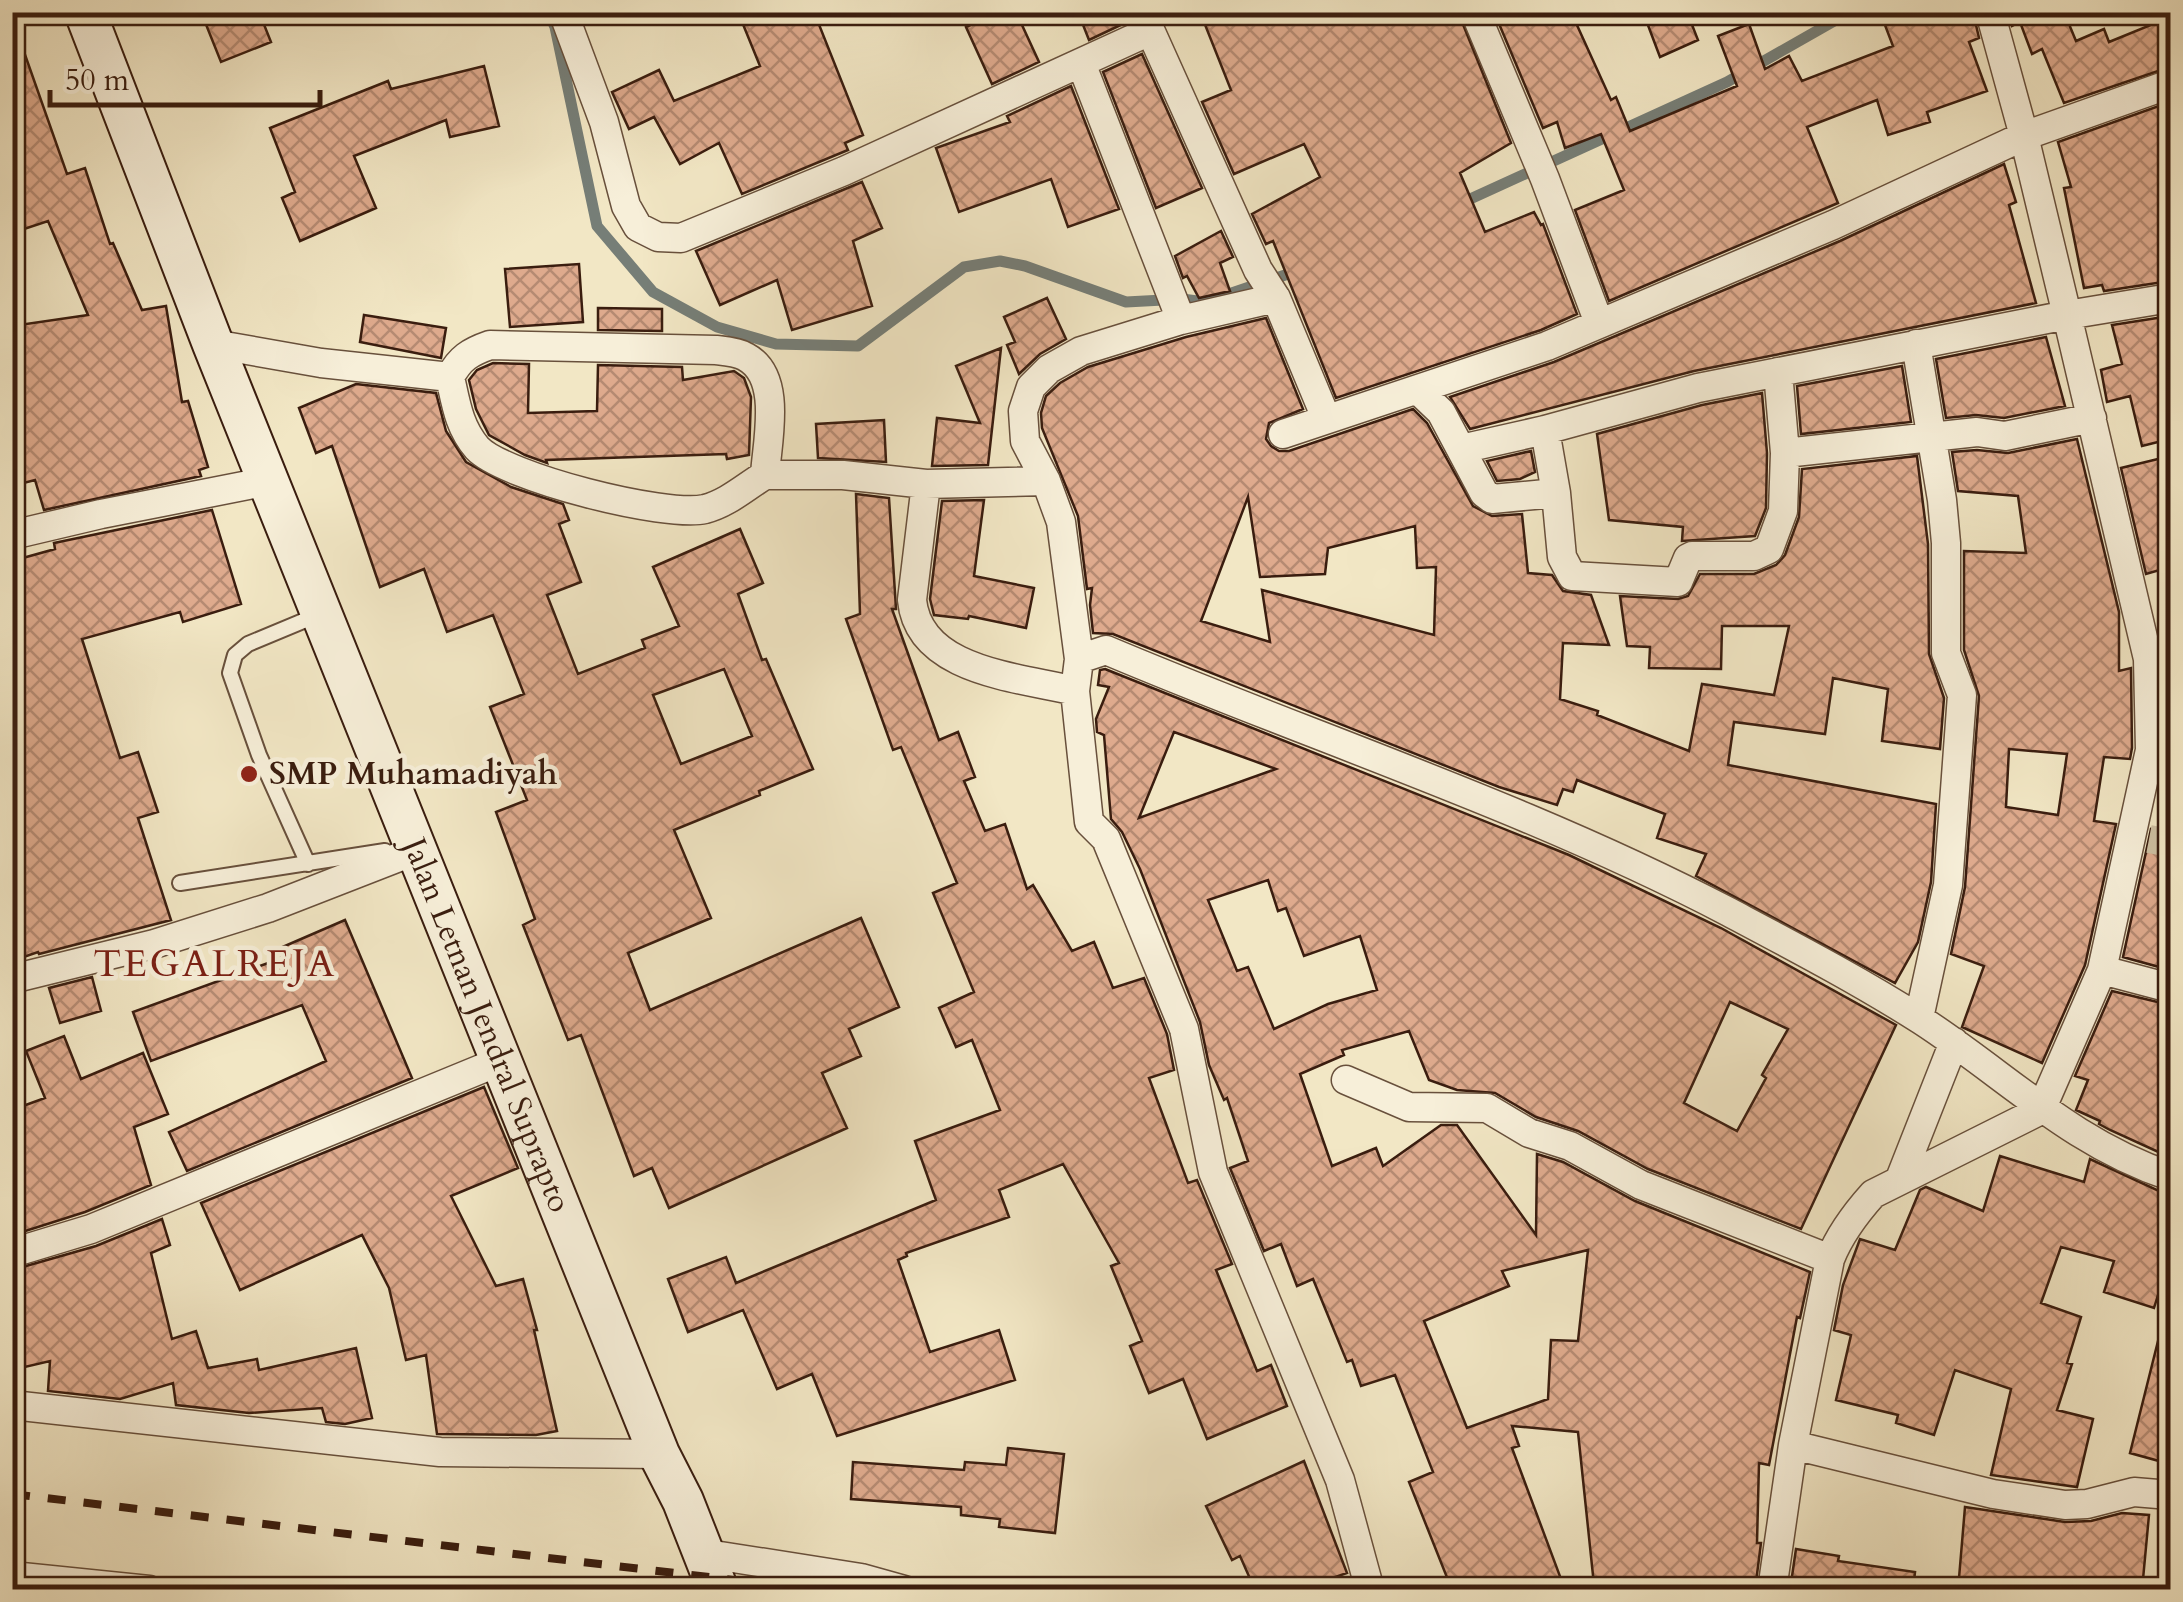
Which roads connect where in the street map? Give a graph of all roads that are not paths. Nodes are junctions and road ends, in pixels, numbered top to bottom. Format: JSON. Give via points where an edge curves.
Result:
{"nodes":[{"id":1,"x":85,"y":12,"type":"edge"},
{"id":2,"x":563,"y":12,"type":"edge"},
{"id":3,"x":1475,"y":12,"type":"edge"},
{"id":4,"x":1990,"y":12,"type":"edge"},
{"id":5,"x":1146,"y":22,"type":"edge"},
{"id":6,"x":1081,"y":63,"type":"junction"},
{"id":7,"x":2170,"y":84,"type":"edge"},
{"id":8,"x":2024,"y":136,"type":"junction"},
{"id":9,"x":1268,"y":287,"type":"junction"},
{"id":10,"x":2170,"y":298,"type":"edge"},
{"id":11,"x":1175,"y":303,"type":"junction"},
{"id":12,"x":2067,"y":315,"type":"junction"},
{"id":13,"x":1599,"y":323,"type":"junction"},
{"id":14,"x":213,"y":344,"type":"junction"},
{"id":15,"x":1916,"y":344,"type":"junction"},
{"id":16,"x":1778,"y":372,"type":"junction"},
{"id":17,"x":450,"y":378,"type":"junction"},
{"id":18,"x":1418,"y":390,"type":"junction"},
{"id":19,"x":1326,"y":418,"type":"junction"},
{"id":20,"x":2092,"y":418,"type":"junction"},
{"id":21,"x":1546,"y":430,"type":"junction"},
{"id":22,"x":1282,"y":434,"type":"dead end"},
{"id":23,"x":1933,"y":436,"type":"junction"},
{"id":24,"x":1461,"y":448,"type":"junction"},
{"id":25,"x":1785,"y":453,"type":"junction"},
{"id":26,"x":761,"y":477,"type":"junction"},
{"id":27,"x":1046,"y":481,"type":"junction"},
{"id":28,"x":269,"y":482,"type":"junction"},
{"id":29,"x":926,"y":484,"type":"junction"},
{"id":30,"x":1556,"y":493,"type":"junction"},
{"id":31,"x":12,"y":535,"type":"edge"},
{"id":32,"x":321,"y":614,"type":"junction"},
{"id":33,"x":2159,"y":656,"type":"edge"},
{"id":34,"x":1079,"y":659,"type":"junction"},
{"id":35,"x":1075,"y":690,"type":"junction"},
{"id":36,"x":416,"y":848,"type":"junction"},
{"id":37,"x":308,"y":864,"type":"junction"},
{"id":38,"x":180,"y":882,"type":"dead end"},
{"id":39,"x":2102,"y":970,"type":"junction"},
{"id":40,"x":12,"y":979,"type":"edge"},
{"id":41,"x":2170,"y":988,"type":"edge"},
{"id":42,"x":1919,"y":1018,"type":"junction"},
{"id":43,"x":1954,"y":1042,"type":"junction"},
{"id":44,"x":502,"y":1060,"type":"junction"},
{"id":45,"x":1346,"y":1080,"type":"dead end"},
{"id":46,"x":2042,"y":1110,"type":"junction"},
{"id":47,"x":2170,"y":1176,"type":"edge"},
{"id":48,"x":1900,"y":1179,"type":"junction"},
{"id":49,"x":12,"y":1253,"type":"edge"},
{"id":50,"x":1830,"y":1259,"type":"junction"},
{"id":51,"x":12,"y":1405,"type":"edge"},
{"id":52,"x":1793,"y":1445,"type":"junction"},
{"id":53,"x":658,"y":1454,"type":"junction"},
{"id":54,"x":2170,"y":1495,"type":"edge"},
{"id":55,"x":701,"y":1553,"type":"junction"},
{"id":56,"x":12,"y":1576,"type":"edge"},
{"id":57,"x":149,"y":1590,"type":"edge"},
{"id":58,"x":718,"y":1590,"type":"edge"},
{"id":59,"x":904,"y":1590,"type":"edge"},
{"id":60,"x":1370,"y":1590,"type":"edge"},
{"id":61,"x":1772,"y":1590,"type":"edge"}],
"edges":[{"from":1,"to":14,"type":"main road","name":"Jalan Letnan Jendral Suprapto"},
{"from":2,"to":6,"type":"street","via":[[604,122],[626,206],[638,226],[658,237],[681,238],[762,205]]},
{"from":3,"to":13,"type":"street"},
{"from":4,"to":8,"type":"street"},
{"from":5,"to":6,"type":"street"},
{"from":5,"to":9,"type":"street"},
{"from":6,"to":11,"type":"street"},
{"from":7,"to":8,"type":"street"},
{"from":8,"to":12,"type":"street"},
{"from":8,"to":13,"type":"street"},
{"from":9,"to":11,"type":"street"},
{"from":9,"to":19,"type":"street"},
{"from":10,"to":12,"type":"street"},
{"from":11,"to":27,"type":"street","via":[[1048,369],[1031,387],[1023,410],[1025,441]]},
{"from":12,"to":15,"type":"street"},
{"from":12,"to":20,"type":"street"},
{"from":13,"to":18,"type":"street"},
{"from":14,"to":17,"type":"street"},
{"from":14,"to":28,"type":"main road","name":"Jalan Letnan Jendral Suprapto"},
{"from":15,"to":16,"type":"street"},
{"from":15,"to":23,"type":"street"},
{"from":16,"to":21,"type":"street"},
{"from":16,"to":25,"type":"street"},
{"from":17,"to":26,"type":"street","via":[[460,424],[480,451],[510,468],[674,511],[733,498]]},
{"from":17,"to":26,"type":"street","via":[[458,362],[490,345],[744,355],[762,371],[770,394]]},
{"from":18,"to":19,"type":"street"},
{"from":18,"to":24,"type":"street","via":[[1441,412]]},
{"from":19,"to":22,"type":"street"},
{"from":20,"to":23,"type":"street","via":[[2005,436]]},
{"from":20,"to":33,"type":"street"},
{"from":21,"to":24,"type":"street"},
{"from":21,"to":30,"type":"street"},
{"from":23,"to":25,"type":"street"},
{"from":23,"to":42,"type":"street","via":[[1946,543],[1946,653],[1962,695],[1948,885]]},
{"from":24,"to":30,"type":"street","via":[[1492,499]]},
{"from":25,"to":30,"type":"street","via":[[1783,511],[1769,549],[1754,556],[1692,556],[1678,582],[1572,576],[1562,558]]},
{"from":26,"to":29,"type":"street","via":[[843,475]]},
{"from":27,"to":29,"type":"street"},
{"from":27,"to":34,"type":"street","via":[[1060,522]]},
{"from":28,"to":31,"type":"street"},
{"from":28,"to":32,"type":"main road","name":"Jalan Letnan Jendral Suprapto"},
{"from":29,"to":35,"type":"street","via":[[912,600],[921,632],[952,658],[980,669]]},
{"from":32,"to":36,"type":"main road","name":"Jalan Letnan Jendral Suprapto"},
{"from":32,"to":37,"type":"lane","via":[[248,644],[235,655],[230,673]]},
{"from":33,"to":39,"type":"street","via":[[2140,836]]},
{"from":34,"to":35,"type":"street"},
{"from":34,"to":42,"type":"street","via":[[1106,650],[1482,797],[1728,912]]},
{"from":35,"to":60,"type":"street","via":[[1089,822],[1106,839],[1184,1028],[1213,1172],[1340,1480]]},
{"from":36,"to":37,"type":"lane"},
{"from":36,"to":40,"type":"street","via":[[268,908]]},
{"from":36,"to":44,"type":"main road","name":"Jalan Letnan Jendral Suprapto"},
{"from":37,"to":38,"type":"lane"},
{"from":39,"to":41,"type":"street"},
{"from":39,"to":46,"type":"street"},
{"from":42,"to":43,"type":"street"},
{"from":43,"to":46,"type":"street"},
{"from":43,"to":48,"type":"street"},
{"from":44,"to":49,"type":"street","via":[[91,1229]]},
{"from":44,"to":53,"type":"main road","name":"Jalan Letnan Jendral Suprapto"},
{"from":45,"to":50,"type":"street","via":[[1409,1107],[1487,1108],[1642,1185]]},
{"from":46,"to":47,"type":"street","via":[[2106,1150]]},
{"from":46,"to":48,"type":"street"},
{"from":48,"to":50,"type":"street","via":[[1856,1213]]},
{"from":50,"to":52,"type":"street"},
{"from":51,"to":53,"type":"street","via":[[440,1452]]},
{"from":52,"to":54,"type":"street","via":[[2065,1505],[2134,1492]]},
{"from":52,"to":61,"type":"street"},
{"from":53,"to":55,"type":"main road","name":"Jalan Letnan Jendral Suprapto"},
{"from":55,"to":58,"type":"main road","name":"Jalan Letnan Jendral Suprapto"},
{"from":55,"to":59,"type":"street"},
{"from":56,"to":57,"type":"street"}]}
